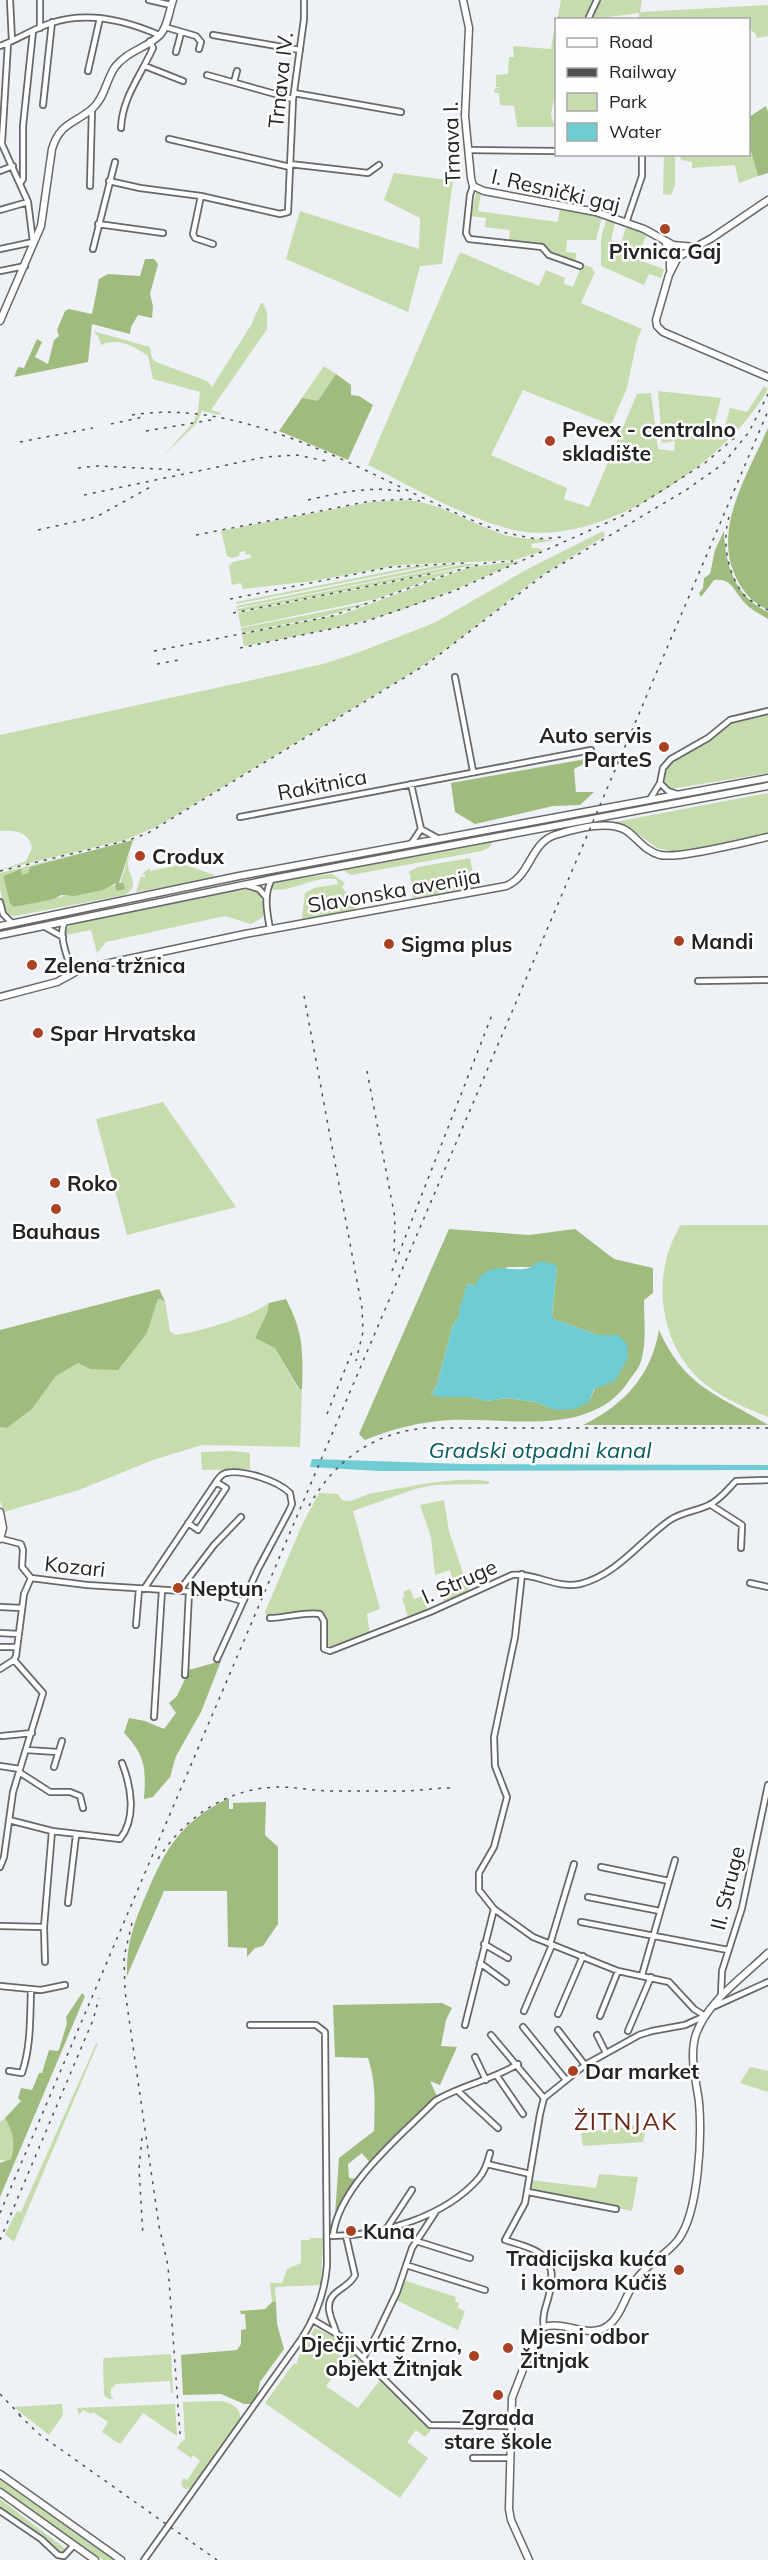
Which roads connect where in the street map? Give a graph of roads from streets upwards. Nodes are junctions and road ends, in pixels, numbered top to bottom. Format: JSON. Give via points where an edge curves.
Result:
{"nodes":[{"id":1,"x":10,"y":0,"type":"edge"},
{"id":2,"x":40,"y":0,"type":"edge"},
{"id":3,"x":149,"y":0,"type":"edge"},
{"id":4,"x":304,"y":0,"type":"edge"},
{"id":5,"x":463,"y":0,"type":"edge"},
{"id":6,"x":597,"y":0,"type":"edge"},
{"id":7,"x":172,"y":3,"type":"edge"},
{"id":8,"x":590,"y":17,"type":"dead end"},
{"id":9,"x":100,"y":18,"type":"junction"},
{"id":10,"x":52,"y":22,"type":"junction"},
{"id":11,"x":165,"y":27,"type":"junction"},
{"id":12,"x":40,"y":28,"type":"junction"},
{"id":13,"x":33,"y":31,"type":"junction"},
{"id":14,"x":182,"y":33,"type":"junction"},
{"id":15,"x":159,"y":35,"type":"junction"},
{"id":16,"x":213,"y":35,"type":"dead end"},
{"id":17,"x":150,"y":41,"type":"junction"},
{"id":18,"x":10,"y":42,"type":"junction"},
{"id":19,"x":0,"y":46,"type":"edge"},
{"id":20,"x":199,"y":49,"type":"dead end"},
{"id":21,"x":300,"y":50,"type":"junction"},
{"id":22,"x":176,"y":52,"type":"dead end"},
{"id":23,"x":146,"y":66,"type":"junction"},
{"id":24,"x":88,"y":71,"type":"dead end"},
{"id":25,"x":237,"y":71,"type":"dead end"},
{"id":26,"x":207,"y":75,"type":"dead end"},
{"id":27,"x":183,"y":81,"type":"dead end"},
{"id":28,"x":234,"y":82,"type":"junction"},
{"id":29,"x":293,"y":96,"type":"junction"},
{"id":30,"x":43,"y":105,"type":"dead end"},
{"id":31,"x":92,"y":109,"type":"junction"},
{"id":32,"x":401,"y":112,"type":"dead end"},
{"id":33,"x":121,"y":128,"type":"dead end"},
{"id":34,"x":169,"y":139,"type":"dead end"},
{"id":35,"x":1,"y":141,"type":"edge"},
{"id":36,"x":468,"y":150,"type":"junction"},
{"id":37,"x":555,"y":151,"type":"edge"},
{"id":38,"x":642,"y":156,"type":"edge"},
{"id":39,"x":115,"y":162,"type":"dead end"},
{"id":40,"x":380,"y":165,"type":"dead end"},
{"id":41,"x":14,"y":166,"type":"junction"},
{"id":42,"x":290,"y":166,"type":"junction"},
{"id":43,"x":0,"y":171,"type":"edge"},
{"id":44,"x":109,"y":181,"type":"junction"},
{"id":45,"x":21,"y":182,"type":"junction"},
{"id":46,"x":90,"y":186,"type":"dead end"},
{"id":47,"x":473,"y":186,"type":"junction"},
{"id":48,"x":201,"y":196,"type":"junction"},
{"id":49,"x":768,"y":200,"type":"edge"},
{"id":50,"x":28,"y":202,"type":"junction"},
{"id":51,"x":0,"y":210,"type":"edge"},
{"id":52,"x":626,"y":223,"type":"junction"},
{"id":53,"x":98,"y":224,"type":"junction"},
{"id":54,"x":163,"y":233,"type":"dead end"},
{"id":55,"x":665,"y":241,"type":"junction"},
{"id":56,"x":34,"y":242,"type":"junction"},
{"id":57,"x":213,"y":244,"type":"dead end"},
{"id":58,"x":677,"y":246,"type":"junction"},
{"id":59,"x":695,"y":247,"type":"junction"},
{"id":60,"x":0,"y":249,"type":"edge"},
{"id":61,"x":93,"y":249,"type":"dead end"},
{"id":62,"x":670,"y":253,"type":"junction"},
{"id":63,"x":680,"y":255,"type":"junction"},
{"id":64,"x":25,"y":266,"type":"junction"},
{"id":65,"x":580,"y":266,"type":"dead end"},
{"id":66,"x":0,"y":271,"type":"edge"},
{"id":67,"x":669,"y":275,"type":"junction"},
{"id":68,"x":2,"y":309,"type":"edge"},
{"id":69,"x":0,"y":321,"type":"edge"},
{"id":70,"x":768,"y":377,"type":"edge"},
{"id":71,"x":455,"y":677,"type":"dead end"},
{"id":72,"x":768,"y":711,"type":"edge"},
{"id":73,"x":591,"y":750,"type":"dead end"},
{"id":74,"x":473,"y":771,"type":"junction"},
{"id":75,"x":768,"y":778,"type":"edge"},
{"id":76,"x":660,"y":783,"type":"junction"},
{"id":77,"x":411,"y":784,"type":"junction"},
{"id":78,"x":768,"y":786,"type":"edge"},
{"id":79,"x":678,"y":794,"type":"junction"},
{"id":80,"x":650,"y":799,"type":"junction"},
{"id":81,"x":240,"y":817,"type":"dead end"},
{"id":82,"x":421,"y":829,"type":"junction"},
{"id":83,"x":768,"y":837,"type":"edge"},
{"id":84,"x":439,"y":839,"type":"junction"},
{"id":85,"x":411,"y":844,"type":"junction"},
{"id":86,"x":272,"y":879,"type":"junction"},
{"id":87,"x":243,"y":885,"type":"junction"},
{"id":88,"x":266,"y":897,"type":"junction"},
{"id":89,"x":0,"y":902,"type":"edge"},
{"id":90,"x":66,"y":919,"type":"junction"},
{"id":91,"x":12,"y":923,"type":"junction"},
{"id":92,"x":41,"y":925,"type":"junction"},
{"id":93,"x":0,"y":926,"type":"edge"},
{"id":94,"x":270,"y":929,"type":"junction"},
{"id":95,"x":0,"y":934,"type":"edge"},
{"id":96,"x":63,"y":937,"type":"junction"},
{"id":97,"x":72,"y":974,"type":"junction"},
{"id":98,"x":768,"y":980,"type":"edge"},
{"id":99,"x":698,"y":981,"type":"dead end"},
{"id":100,"x":0,"y":997,"type":"edge"},
{"id":101,"x":768,"y":1480,"type":"edge"},
{"id":102,"x":216,"y":1482,"type":"junction"},
{"id":103,"x":711,"y":1504,"type":"junction"},
{"id":104,"x":0,"y":1512,"type":"edge"},
{"id":105,"x":241,"y":1517,"type":"dead end"},
{"id":106,"x":188,"y":1523,"type":"junction"},
{"id":107,"x":1,"y":1539,"type":"edge"},
{"id":108,"x":741,"y":1548,"type":"dead end"},
{"id":109,"x":522,"y":1574,"type":"junction"},
{"id":110,"x":31,"y":1578,"type":"junction"},
{"id":111,"x":750,"y":1583,"type":"dead end"},
{"id":112,"x":768,"y":1587,"type":"edge"},
{"id":113,"x":142,"y":1589,"type":"junction"},
{"id":114,"x":162,"y":1590,"type":"junction"},
{"id":115,"x":179,"y":1591,"type":"junction"},
{"id":116,"x":189,"y":1592,"type":"junction"},
{"id":117,"x":242,"y":1601,"type":"junction"},
{"id":118,"x":0,"y":1607,"type":"edge"},
{"id":119,"x":22,"y":1608,"type":"junction"},
{"id":120,"x":270,"y":1618,"type":"dead end"},
{"id":121,"x":136,"y":1625,"type":"dead end"},
{"id":122,"x":0,"y":1633,"type":"edge"},
{"id":123,"x":19,"y":1634,"type":"junction"},
{"id":124,"x":0,"y":1647,"type":"edge"},
{"id":125,"x":17,"y":1647,"type":"junction"},
{"id":126,"x":217,"y":1659,"type":"dead end"},
{"id":127,"x":14,"y":1660,"type":"junction"},
{"id":128,"x":0,"y":1669,"type":"edge"},
{"id":129,"x":185,"y":1675,"type":"dead end"},
{"id":130,"x":154,"y":1717,"type":"dead end"},
{"id":131,"x":32,"y":1733,"type":"junction"},
{"id":132,"x":2,"y":1736,"type":"dead end"},
{"id":133,"x":62,"y":1741,"type":"dead end"},
{"id":134,"x":27,"y":1750,"type":"junction"},
{"id":135,"x":57,"y":1752,"type":"junction"},
{"id":136,"x":122,"y":1763,"type":"dead end"},
{"id":137,"x":0,"y":1766,"type":"edge"},
{"id":138,"x":54,"y":1767,"type":"dead end"},
{"id":139,"x":19,"y":1771,"type":"junction"},
{"id":140,"x":768,"y":1785,"type":"edge"},
{"id":141,"x":83,"y":1808,"type":"dead end"},
{"id":142,"x":9,"y":1820,"type":"junction"},
{"id":143,"x":52,"y":1832,"type":"junction"},
{"id":144,"x":76,"y":1835,"type":"junction"},
{"id":145,"x":3,"y":1844,"type":"edge"},
{"id":146,"x":675,"y":1860,"type":"dead end"},
{"id":147,"x":574,"y":1864,"type":"dead end"},
{"id":148,"x":0,"y":1867,"type":"edge"},
{"id":149,"x":601,"y":1867,"type":"dead end"},
{"id":150,"x":669,"y":1881,"type":"junction"},
{"id":151,"x":588,"y":1897,"type":"dead end"},
{"id":152,"x":68,"y":1903,"type":"dead end"},
{"id":153,"x":494,"y":1908,"type":"junction"},
{"id":154,"x":660,"y":1911,"type":"junction"},
{"id":155,"x":580,"y":1922,"type":"dead end"},
{"id":156,"x":0,"y":1926,"type":"edge"},
{"id":157,"x":44,"y":1927,"type":"junction"},
{"id":158,"x":652,"y":1936,"type":"junction"},
{"id":159,"x":484,"y":1944,"type":"junction"},
{"id":160,"x":551,"y":1944,"type":"junction"},
{"id":161,"x":728,"y":1950,"type":"junction"},
{"id":162,"x":768,"y":1953,"type":"edge"},
{"id":163,"x":583,"y":1956,"type":"junction"},
{"id":164,"x":508,"y":1958,"type":"dead end"},
{"id":165,"x":45,"y":1962,"type":"dead end"},
{"id":166,"x":480,"y":1963,"type":"junction"},
{"id":167,"x":618,"y":1971,"type":"junction"},
{"id":168,"x":642,"y":1975,"type":"junction"},
{"id":169,"x":651,"y":1977,"type":"junction"},
{"id":170,"x":506,"y":1982,"type":"dead end"},
{"id":171,"x":768,"y":1983,"type":"edge"},
{"id":172,"x":64,"y":1985,"type":"dead end"},
{"id":173,"x":0,"y":1986,"type":"edge"},
{"id":174,"x":31,"y":1990,"type":"junction"},
{"id":175,"x":721,"y":1999,"type":"junction"},
{"id":176,"x":712,"y":2007,"type":"junction"},
{"id":177,"x":524,"y":2011,"type":"dead end"},
{"id":178,"x":558,"y":2014,"type":"dead end"},
{"id":179,"x":600,"y":2016,"type":"dead end"},
{"id":180,"x":705,"y":2016,"type":"junction"},
{"id":181,"x":249,"y":2025,"type":"dead end"},
{"id":182,"x":465,"y":2025,"type":"dead end"},
{"id":183,"x":523,"y":2027,"type":"dead end"},
{"id":184,"x":558,"y":2030,"type":"dead end"},
{"id":185,"x":628,"y":2031,"type":"dead end"},
{"id":186,"x":491,"y":2035,"type":"dead end"},
{"id":187,"x":597,"y":2036,"type":"dead end"},
{"id":188,"x":606,"y":2053,"type":"junction"},
{"id":189,"x":475,"y":2057,"type":"dead end"},
{"id":190,"x":518,"y":2064,"type":"junction"},
{"id":191,"x":585,"y":2065,"type":"junction"},
{"id":192,"x":9,"y":2071,"type":"dead end"},
{"id":193,"x":497,"y":2076,"type":"junction"},
{"id":194,"x":486,"y":2080,"type":"junction"},
{"id":195,"x":566,"y":2080,"type":"junction"},
{"id":196,"x":458,"y":2091,"type":"junction"},
{"id":197,"x":544,"y":2098,"type":"junction"},
{"id":198,"x":523,"y":2114,"type":"dead end"},
{"id":199,"x":498,"y":2128,"type":"dead end"},
{"id":200,"x":490,"y":2153,"type":"dead end"},
{"id":201,"x":487,"y":2164,"type":"junction"},
{"id":202,"x":530,"y":2174,"type":"junction"},
{"id":203,"x":412,"y":2190,"type":"dead end"},
{"id":204,"x":528,"y":2192,"type":"junction"},
{"id":205,"x":616,"y":2209,"type":"dead end"},
{"id":206,"x":435,"y":2212,"type":"junction"},
{"id":207,"x":387,"y":2228,"type":"junction"},
{"id":208,"x":326,"y":2235,"type":"junction"},
{"id":209,"x":333,"y":2236,"type":"junction"},
{"id":210,"x":346,"y":2236,"type":"junction"},
{"id":211,"x":416,"y":2241,"type":"junction"},
{"id":212,"x":470,"y":2258,"type":"dead end"},
{"id":213,"x":406,"y":2265,"type":"junction"},
{"id":214,"x":485,"y":2290,"type":"dead end"},
{"id":215,"x":313,"y":2320,"type":"junction"},
{"id":216,"x":544,"y":2327,"type":"junction"},
{"id":217,"x":336,"y":2332,"type":"junction"},
{"id":218,"x":363,"y":2358,"type":"junction"},
{"id":219,"x":510,"y":2426,"type":"junction"},
{"id":220,"x":472,"y":2458,"type":"dead end"},
{"id":221,"x":510,"y":2458,"type":"junction"},
{"id":222,"x":0,"y":2474,"type":"edge"},
{"id":223,"x":0,"y":2492,"type":"edge"},
{"id":224,"x":0,"y":2511,"type":"edge"},
{"id":225,"x":74,"y":2545,"type":"junction"},
{"id":226,"x":94,"y":2560,"type":"edge"},
{"id":227,"x":121,"y":2560,"type":"edge"},
{"id":228,"x":144,"y":2560,"type":"edge"},
{"id":229,"x":530,"y":2560,"type":"edge"}],
"edges":[{"from":1,"to":18,"type":"street"},
{"from":2,"to":12,"type":"street"},
{"from":3,"to":7,"type":"street"},
{"from":4,"to":21,"type":"street","name":"Trnava IV."},
{"from":5,"to":36,"type":"street","name":"Trnava I.","via":[[469,28],[465,102]]},
{"from":6,"to":8,"type":"street"},
{"from":7,"to":11,"type":"street"},
{"from":9,"to":10,"type":"street"},
{"from":9,"to":15,"type":"street"},
{"from":9,"to":24,"type":"street"},
{"from":10,"to":12,"type":"street"},
{"from":10,"to":30,"type":"street"},
{"from":11,"to":14,"type":"street"},
{"from":11,"to":15,"type":"street"},
{"from":12,"to":13,"type":"street"},
{"from":13,"to":18,"type":"street"},
{"from":13,"to":45,"type":"street"},
{"from":14,"to":20,"type":"street","via":[[196,36],[201,42]]},
{"from":14,"to":22,"type":"street"},
{"from":15,"to":17,"type":"street"},
{"from":16,"to":21,"type":"street"},
{"from":17,"to":23,"type":"street","via":[[153,48]]},
{"from":17,"to":31,"type":"street","via":[[115,67],[102,97]]},
{"from":18,"to":19,"type":"street"},
{"from":18,"to":35,"type":"street"},
{"from":21,"to":29,"type":"street","name":"Trnava IV."},
{"from":23,"to":27,"type":"street"},
{"from":23,"to":33,"type":"street","via":[[130,92]]},
{"from":25,"to":28,"type":"street"},
{"from":26,"to":28,"type":"street"},
{"from":28,"to":29,"type":"street"},
{"from":29,"to":32,"type":"street"},
{"from":29,"to":42,"type":"street","name":"Trnava IV."},
{"from":31,"to":46,"type":"street"},
{"from":31,"to":56,"type":"street","via":[[55,137],[42,226]]},
{"from":34,"to":42,"type":"street"},
{"from":35,"to":41,"type":"street"},
{"from":36,"to":37,"type":"street"},
{"from":36,"to":47,"type":"street","name":"Trnava I."},
{"from":38,"to":52,"type":"street","via":[[642,176]]},
{"from":39,"to":44,"type":"street"},
{"from":40,"to":42,"type":"street","via":[[368,173]]},
{"from":41,"to":43,"type":"street"},
{"from":41,"to":45,"type":"street"},
{"from":42,"to":48,"type":"street","name":"Trnava IV.","via":[[288,212],[280,214]]},
{"from":44,"to":48,"type":"street"},
{"from":44,"to":53,"type":"street"},
{"from":45,"to":50,"type":"street"},
{"from":47,"to":52,"type":"street","name":"I. Resnički gaj","via":[[586,210]]},
{"from":47,"to":65,"type":"street","name":"Trnava I.","via":[[466,233],[469,238],[542,247],[549,255]]},
{"from":48,"to":57,"type":"street","via":[[193,234]]},
{"from":49,"to":59,"type":"street"},
{"from":50,"to":51,"type":"street"},
{"from":50,"to":56,"type":"street"},
{"from":52,"to":55,"type":"street","name":"I. Resnički gaj"},
{"from":53,"to":54,"type":"street"},
{"from":53,"to":61,"type":"street"},
{"from":55,"to":58,"type":"street","name":"I. Resnički gaj"},
{"from":55,"to":62,"type":"street"},
{"from":56,"to":60,"type":"street"},
{"from":56,"to":64,"type":"street"},
{"from":58,"to":59,"type":"street","name":"I. Resnički gaj"},
{"from":58,"to":62,"type":"street"},
{"from":58,"to":63,"type":"street"},
{"from":59,"to":63,"type":"street"},
{"from":62,"to":63,"type":"street"},
{"from":62,"to":67,"type":"street"},
{"from":63,"to":67,"type":"street"},
{"from":64,"to":66,"type":"street"},
{"from":64,"to":68,"type":"street"},
{"from":67,"to":70,"type":"street","via":[[656,315],[659,329]]},
{"from":68,"to":69,"type":"street"},
{"from":71,"to":74,"type":"street"},
{"from":72,"to":76,"type":"street","via":[[726,722],[708,738],[671,759],[663,768]]},
{"from":73,"to":74,"type":"street","name":"Rakitnica"},
{"from":74,"to":77,"type":"street","name":"Rakitnica"},
{"from":75,"to":79,"type":"street","name":"Slavonska avenija"},
{"from":76,"to":79,"type":"street"},
{"from":76,"to":80,"type":"street"},
{"from":77,"to":81,"type":"street","name":"Rakitnica"},
{"from":77,"to":82,"type":"street"},
{"from":78,"to":86,"type":"street","name":"Slavonska avenija"},
{"from":79,"to":80,"type":"street","name":"Slavonska avenija"},
{"from":80,"to":84,"type":"street","name":"Slavonska avenija"},
{"from":82,"to":84,"type":"street"},
{"from":82,"to":85,"type":"street"},
{"from":83,"to":94,"type":"street","name":"Slavonska avenija","via":[[668,856],[647,849],[619,827],[583,829],[543,841],[519,878],[506,886]]},
{"from":84,"to":85,"type":"street","name":"Slavonska avenija"},
{"from":85,"to":91,"type":"street","name":"Slavonska avenija"},
{"from":86,"to":87,"type":"street","name":"Slavonska avenija"},
{"from":86,"to":88,"type":"street"},
{"from":87,"to":88,"type":"street","via":[[259,889]]},
{"from":87,"to":90,"type":"street","name":"Slavonska avenija"},
{"from":88,"to":94,"type":"street"},
{"from":89,"to":91,"type":"street","via":[[3,914]]},
{"from":90,"to":92,"type":"street","name":"Slavonska avenija"},
{"from":90,"to":96,"type":"street"},
{"from":91,"to":93,"type":"street","name":"Slavonska avenija"},
{"from":92,"to":95,"type":"street","name":"Slavonska avenija"},
{"from":92,"to":96,"type":"street"},
{"from":94,"to":97,"type":"street","name":"Slavonska avenija"},
{"from":96,"to":97,"type":"street"},
{"from":97,"to":100,"type":"street","name":"Slavonska avenija","via":[[57,982]]},
{"from":98,"to":99,"type":"street"},
{"from":101,"to":103,"type":"street","name":"I. Struge","via":[[733,1482]]},
{"from":102,"to":106,"type":"street"},
{"from":102,"to":106,"type":"street","via":[[226,1488],[198,1530]]},
{"from":102,"to":117,"type":"street","via":[[222,1474],[230,1473],[272,1479],[290,1493],[289,1512]]},
{"from":103,"to":108,"type":"street","via":[[742,1525]]},
{"from":103,"to":109,"type":"street","name":"I. Struge","via":[[670,1520],[636,1551],[591,1580],[565,1586]]},
{"from":104,"to":107,"type":"street"},
{"from":105,"to":115,"type":"street"},
{"from":106,"to":113,"type":"street"},
{"from":107,"to":110,"type":"street","name":"Kozari","via":[[21,1544],[22,1567]]},
{"from":109,"to":120,"type":"street","name":"I. Struge","via":[[330,1651],[324,1649],[324,1621],[320,1614]]},
{"from":109,"to":153,"type":"street","via":[[515,1637],[494,1737],[495,1766],[507,1801],[494,1847],[478,1877],[479,1890]]},
{"from":110,"to":113,"type":"street","name":"Kozari"},
{"from":110,"to":119,"type":"street"},
{"from":111,"to":112,"type":"street"},
{"from":113,"to":114,"type":"street","name":"Kozari"},
{"from":113,"to":121,"type":"street"},
{"from":114,"to":115,"type":"street","name":"Kozari"},
{"from":114,"to":130,"type":"street"},
{"from":115,"to":116,"type":"street","name":"Kozari"},
{"from":116,"to":117,"type":"street","name":"Kozari","via":[[214,1593]]},
{"from":116,"to":129,"type":"street"},
{"from":117,"to":126,"type":"street"},
{"from":118,"to":119,"type":"street"},
{"from":119,"to":123,"type":"street"},
{"from":122,"to":123,"type":"street"},
{"from":123,"to":125,"type":"street"},
{"from":124,"to":125,"type":"street"},
{"from":125,"to":127,"type":"street"},
{"from":127,"to":128,"type":"street"},
{"from":127,"to":131,"type":"street","via":[[44,1693]]},
{"from":131,"to":132,"type":"street"},
{"from":131,"to":134,"type":"street"},
{"from":133,"to":135,"type":"street"},
{"from":134,"to":135,"type":"street"},
{"from":134,"to":139,"type":"street"},
{"from":135,"to":138,"type":"street"},
{"from":136,"to":144,"type":"street","via":[[131,1808],[122,1837],[116,1840]]},
{"from":137,"to":139,"type":"street"},
{"from":139,"to":141,"type":"street","via":[[50,1792],[75,1793]]},
{"from":139,"to":142,"type":"street"},
{"from":140,"to":161,"type":"street","name":"II. Struge","via":[[742,1908]]},
{"from":142,"to":143,"type":"street"},
{"from":142,"to":145,"type":"street"},
{"from":143,"to":144,"type":"street"},
{"from":143,"to":157,"type":"street"},
{"from":144,"to":152,"type":"street"},
{"from":145,"to":148,"type":"street"},
{"from":146,"to":150,"type":"street"},
{"from":147,"to":160,"type":"street"},
{"from":149,"to":150,"type":"street"},
{"from":150,"to":154,"type":"street"},
{"from":151,"to":154,"type":"street"},
{"from":153,"to":159,"type":"street"},
{"from":153,"to":160,"type":"street","via":[[533,1937]]},
{"from":154,"to":158,"type":"street"},
{"from":155,"to":158,"type":"street"},
{"from":156,"to":157,"type":"street"},
{"from":157,"to":165,"type":"street"},
{"from":158,"to":161,"type":"street"},
{"from":158,"to":168,"type":"street"},
{"from":159,"to":164,"type":"street"},
{"from":159,"to":166,"type":"street"},
{"from":160,"to":163,"type":"street"},
{"from":160,"to":177,"type":"street"},
{"from":161,"to":175,"type":"street","name":"II. Struge"},
{"from":162,"to":175,"type":"street"},
{"from":163,"to":167,"type":"street"},
{"from":163,"to":178,"type":"street"},
{"from":166,"to":170,"type":"street"},
{"from":166,"to":182,"type":"street"},
{"from":167,"to":168,"type":"street"},
{"from":167,"to":179,"type":"street"},
{"from":168,"to":169,"type":"street"},
{"from":169,"to":180,"type":"street","via":[[672,1984]]},
{"from":169,"to":185,"type":"street"},
{"from":171,"to":176,"type":"street"},
{"from":172,"to":174,"type":"street"},
{"from":173,"to":174,"type":"street"},
{"from":174,"to":192,"type":"street","via":[[29,2049],[24,2068],[22,2073]]},
{"from":175,"to":176,"type":"street"},
{"from":176,"to":180,"type":"street"},
{"from":180,"to":188,"type":"street","via":[[645,2032]]},
{"from":180,"to":216,"type":"street","via":[[694,2043],[700,2113],[695,2195],[686,2226],[677,2241],[638,2277],[609,2325],[593,2331]]},
{"from":181,"to":208,"type":"street","via":[[316,2025],[325,2032]]},
{"from":183,"to":195,"type":"street"},
{"from":184,"to":191,"type":"street"},
{"from":186,"to":190,"type":"street"},
{"from":187,"to":188,"type":"street"},
{"from":188,"to":191,"type":"street"},
{"from":189,"to":194,"type":"street"},
{"from":190,"to":193,"type":"street"},
{"from":190,"to":197,"type":"street"},
{"from":191,"to":195,"type":"street"},
{"from":193,"to":194,"type":"street"},
{"from":193,"to":198,"type":"street"},
{"from":194,"to":196,"type":"street"},
{"from":195,"to":197,"type":"street"},
{"from":196,"to":199,"type":"street"},
{"from":196,"to":209,"type":"street","via":[[435,2101],[356,2184],[340,2211]]},
{"from":197,"to":202,"type":"street"},
{"from":200,"to":201,"type":"street"},
{"from":201,"to":202,"type":"street"},
{"from":201,"to":206,"type":"street","via":[[480,2177]]},
{"from":202,"to":204,"type":"street"},
{"from":203,"to":207,"type":"street"},
{"from":204,"to":205,"type":"street"},
{"from":204,"to":216,"type":"street","via":[[506,2240],[540,2252],[550,2265],[552,2284]]},
{"from":206,"to":207,"type":"street"},
{"from":206,"to":211,"type":"street"},
{"from":207,"to":210,"type":"street"},
{"from":208,"to":209,"type":"street"},
{"from":208,"to":215,"type":"street","via":[[326,2275]]},
{"from":209,"to":210,"type":"street"},
{"from":210,"to":217,"type":"street","via":[[355,2275],[329,2303]]},
{"from":211,"to":212,"type":"street"},
{"from":211,"to":213,"type":"street"},
{"from":213,"to":214,"type":"street"},
{"from":213,"to":218,"type":"street","via":[[395,2298]]},
{"from":215,"to":217,"type":"street"},
{"from":215,"to":228,"type":"street"},
{"from":216,"to":219,"type":"street","via":[[536,2336],[512,2398]]},
{"from":217,"to":218,"type":"street"},
{"from":218,"to":219,"type":"street","via":[[430,2426]]},
{"from":219,"to":221,"type":"street"},
{"from":220,"to":221,"type":"street"},
{"from":221,"to":229,"type":"street","via":[[511,2520]]},
{"from":222,"to":227,"type":"street"},
{"from":223,"to":225,"type":"street"},
{"from":224,"to":225,"type":"street","via":[[58,2555],[64,2556]]},
{"from":225,"to":226,"type":"street"}]}
